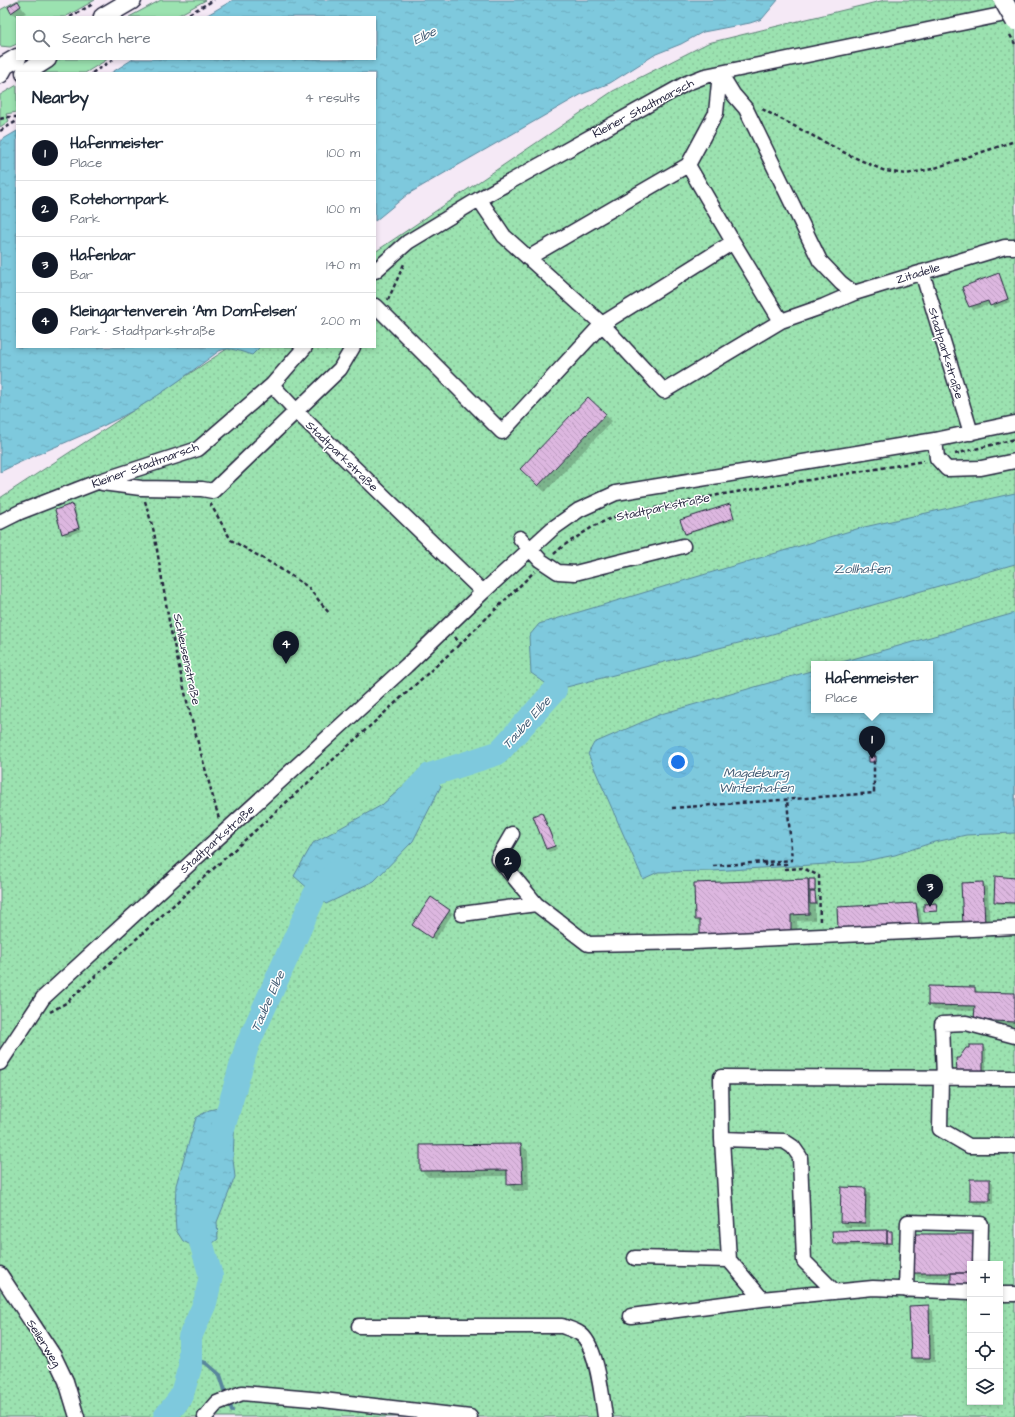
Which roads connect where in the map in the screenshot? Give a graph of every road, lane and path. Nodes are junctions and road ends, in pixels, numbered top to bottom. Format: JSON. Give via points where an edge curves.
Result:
{"nodes":[{"id":1,"x":132,"y":0,"type":"edge"},
{"id":2,"x":214,"y":0,"type":"edge"},
{"id":3,"x":1004,"y":0,"type":"edge"},
{"id":4,"x":99,"y":10,"type":"edge"},
{"id":5,"x":1015,"y":12,"type":"edge"},
{"id":6,"x":74,"y":16,"type":"edge"},
{"id":7,"x":185,"y":16,"type":"edge"},
{"id":8,"x":1015,"y":21,"type":"edge"},
{"id":9,"x":16,"y":59,"type":"edge"},
{"id":10,"x":45,"y":60,"type":"edge"},
{"id":11,"x":112,"y":60,"type":"edge"},
{"id":12,"x":27,"y":72,"type":"edge"},
{"id":13,"x":94,"y":72,"type":"edge"},
{"id":14,"x":720,"y":73,"type":"junction"},
{"id":15,"x":0,"y":74,"type":"edge"},
{"id":16,"x":16,"y":78,"type":"edge"},
{"id":17,"x":0,"y":80,"type":"edge"},
{"id":18,"x":758,"y":107,"type":"dead end"},
{"id":19,"x":16,"y":117,"type":"edge"},
{"id":20,"x":0,"y":119,"type":"edge"},
{"id":21,"x":16,"y":122,"type":"edge"},
{"id":22,"x":0,"y":131,"type":"edge"},
{"id":23,"x":1015,"y":141,"type":"edge"},
{"id":24,"x":688,"y":165,"type":"junction"},
{"id":25,"x":479,"y":199,"type":"junction"},
{"id":26,"x":733,"y":242,"type":"junction"},
{"id":27,"x":1015,"y":247,"type":"edge"},
{"id":28,"x":528,"y":258,"type":"junction"},
{"id":29,"x":406,"y":260,"type":"dead end"},
{"id":30,"x":376,"y":270,"type":"edge"},
{"id":31,"x":922,"y":272,"type":"junction"},
{"id":32,"x":854,"y":293,"type":"junction"},
{"id":33,"x":377,"y":308,"type":"edge"},
{"id":34,"x":781,"y":321,"type":"junction"},
{"id":35,"x":602,"y":324,"type":"junction"},
{"id":36,"x":304,"y":348,"type":"edge"},
{"id":37,"x":352,"y":348,"type":"edge"},
{"id":38,"x":272,"y":385,"type":"junction"},
{"id":39,"x":296,"y":411,"type":"junction"},
{"id":40,"x":1015,"y":423,"type":"edge"},
{"id":41,"x":971,"y":433,"type":"junction"},
{"id":42,"x":1015,"y":439,"type":"edge"},
{"id":43,"x":934,"y":440,"type":"junction"},
{"id":44,"x":952,"y":455,"type":"dead end"},
{"id":45,"x":931,"y":459,"type":"dead end"},
{"id":46,"x":1015,"y":461,"type":"edge"},
{"id":47,"x":97,"y":482,"type":"junction"},
{"id":48,"x":141,"y":488,"type":"junction"},
{"id":49,"x":202,"y":489,"type":"junction"},
{"id":50,"x":0,"y":522,"type":"edge"},
{"id":51,"x":520,"y":538,"type":"dead end"},
{"id":52,"x":683,"y":546,"type":"dead end"},
{"id":53,"x":530,"y":550,"type":"junction"},
{"id":54,"x":544,"y":563,"type":"junction"},
{"id":55,"x":483,"y":592,"type":"junction"},
{"id":56,"x":329,"y":613,"type":"dead end"},
{"id":57,"x":448,"y":627,"type":"junction"},
{"id":58,"x":460,"y":644,"type":"junction"},
{"id":59,"x":874,"y":752,"type":"dead end"},
{"id":60,"x":787,"y":799,"type":"junction"},
{"id":61,"x":672,"y":808,"type":"dead end"},
{"id":62,"x":222,"y":833,"type":"junction"},
{"id":63,"x":512,"y":834,"type":"dead end"},
{"id":64,"x":765,"y":862,"type":"junction"},
{"id":65,"x":713,"y":866,"type":"dead end"},
{"id":66,"x":536,"y":904,"type":"junction"},
{"id":67,"x":462,"y":914,"type":"dead end"},
{"id":68,"x":1015,"y":927,"type":"edge"},
{"id":69,"x":821,"y":936,"type":"junction"},
{"id":70,"x":32,"y":1014,"type":"junction"},
{"id":71,"x":1015,"y":1036,"type":"edge"},
{"id":72,"x":0,"y":1063,"type":"edge"},
{"id":73,"x":942,"y":1078,"type":"junction"},
{"id":74,"x":1015,"y":1078,"type":"edge"},
{"id":75,"x":722,"y":1139,"type":"junction"},
{"id":76,"x":1015,"y":1146,"type":"edge"},
{"id":77,"x":635,"y":1258,"type":"dead end"},
{"id":78,"x":729,"y":1260,"type":"junction"},
{"id":79,"x":980,"y":1261,"type":"edge"},
{"id":80,"x":0,"y":1274,"type":"edge"},
{"id":81,"x":906,"y":1290,"type":"junction"},
{"id":82,"x":835,"y":1292,"type":"junction"},
{"id":83,"x":967,"y":1292,"type":"edge"},
{"id":84,"x":1003,"y":1294,"type":"edge"},
{"id":85,"x":1015,"y":1294,"type":"edge"},
{"id":86,"x":762,"y":1299,"type":"junction"},
{"id":87,"x":631,"y":1316,"type":"dead end"},
{"id":88,"x":359,"y":1326,"type":"dead end"},
{"id":89,"x":451,"y":1416,"type":"edge"},
{"id":90,"x":77,"y":1417,"type":"edge"},
{"id":91,"x":205,"y":1417,"type":"edge"},
{"id":92,"x":470,"y":1417,"type":"edge"},
{"id":93,"x":605,"y":1417,"type":"edge"}],
"edges":[{"from":1,"to":4,"type":"main road"},
{"from":2,"to":7,"type":"path"},
{"from":3,"to":8,"type":"main road","bridge":true},
{"from":4,"to":6,"type":"path"},
{"from":5,"to":14,"type":"street","name":"Kleiner Stadtmarsch"},
{"from":9,"to":15,"type":"main road","via":[[5,65]]},
{"from":10,"to":12,"type":"main road"},
{"from":11,"to":13,"type":"path"},
{"from":14,"to":24,"type":"street","via":[[716,113]]},
{"from":14,"to":25,"type":"street","name":"Kleiner Stadtmarsch","via":[[687,83]]},
{"from":14,"to":32,"type":"street","via":[[733,94],[746,108],[820,261]]},
{"from":16,"to":17,"type":"main road"},
{"from":18,"to":23,"type":"path","via":[[849,155],[885,171],[906,174],[932,169]]},
{"from":19,"to":20,"type":"path"},
{"from":21,"to":22,"type":"path"},
{"from":24,"to":26,"type":"street"},
{"from":24,"to":28,"type":"street"},
{"from":25,"to":28,"type":"street","via":[[504,236]]},
{"from":25,"to":30,"type":"street","name":"Kleiner Stadtmarsch","via":[[408,242]]},
{"from":26,"to":34,"type":"street"},
{"from":26,"to":35,"type":"street"},
{"from":27,"to":31,"type":"street","name":"Zitadelle","via":[[1005,247]]},
{"from":28,"to":35,"type":"street"},
{"from":29,"to":33,"type":"path"},
{"from":31,"to":32,"type":"street","name":"Zitadelle"},
{"from":31,"to":41,"type":"street","name":"Stadtparkstraße"},
{"from":32,"to":34,"type":"street","name":"Zitadelle"},
{"from":33,"to":35,"type":"street","via":[[502,432]]},
{"from":34,"to":35,"type":"street","name":"Zitadelle","via":[[664,391]]},
{"from":36,"to":38,"type":"street","name":"Kleiner Stadtmarsch"},
{"from":37,"to":39,"type":"street","via":[[340,369]]},
{"from":38,"to":39,"type":"street","name":"Stadtparkstraße"},
{"from":38,"to":47,"type":"street","name":"Kleiner Stadtmarsch","via":[[198,449]]},
{"from":39,"to":49,"type":"street","via":[[213,490]]},
{"from":39,"to":55,"type":"street","name":"Stadtparkstraße"},
{"from":40,"to":41,"type":"street","name":"Stadtparkstraße"},
{"from":41,"to":43,"type":"street","name":"Stadtparkstraße"},
{"from":42,"to":44,"type":"path"},
{"from":43,"to":46,"type":"street","via":[[937,458],[948,469],[981,468]]},
{"from":43,"to":53,"type":"street","name":"Stadtparkstraße","via":[[616,493],[579,510],[552,529]]},
{"from":45,"to":54,"type":"path","name":"Stadtparkstraße","via":[[718,495],[616,516],[569,542]]},
{"from":47,"to":48,"type":"street"},
{"from":47,"to":50,"type":"street","name":"Kleiner Stadtmarsch"},
{"from":48,"to":49,"type":"street"},
{"from":48,"to":62,"type":"path","name":"Schleusenstraße","via":[[154,532],[170,627],[189,710]]},
{"from":49,"to":56,"type":"path","via":[[231,540],[308,587]]},
{"from":51,"to":53,"type":"street"},
{"from":52,"to":54,"type":"street","via":[[576,573],[558,572]]},
{"from":53,"to":54,"type":"street"},
{"from":53,"to":55,"type":"street","name":"Stadtparkstraße"},
{"from":54,"to":58,"type":"path","name":"Stadtparkstraße"},
{"from":55,"to":57,"type":"street","name":"Stadtparkstraße"},
{"from":57,"to":58,"type":"path"},
{"from":57,"to":62,"type":"street","name":"Stadtparkstraße"},
{"from":58,"to":70,"type":"path","name":"Stadtparkstraße","via":[[66,1003],[40,1018]]},
{"from":59,"to":60,"type":"path","via":[[874,793]]},
{"from":60,"to":61,"type":"path"},
{"from":60,"to":64,"type":"path","via":[[792,860]]},
{"from":62,"to":70,"type":"street","name":"Stadtparkstraße","via":[[43,998]]},
{"from":63,"to":66,"type":"street","via":[[498,858]]},
{"from":64,"to":65,"type":"path"},
{"from":64,"to":69,"type":"path","via":[[765,865],[786,864],[786,869],[803,868],[818,876]]},
{"from":66,"to":67,"type":"street"},
{"from":66,"to":69,"type":"street","via":[[588,944]]},
{"from":68,"to":69,"type":"street"},
{"from":70,"to":72,"type":"street","name":"Stadtparkstraße"},
{"from":71,"to":73,"type":"street","via":[[966,1023],[942,1024]]},
{"from":73,"to":74,"type":"street"},
{"from":73,"to":75,"type":"street","via":[[721,1077]]},
{"from":73,"to":76,"type":"street","via":[[940,1129],[969,1146]]},
{"from":75,"to":78,"type":"street"},
{"from":75,"to":82,"type":"street","via":[[784,1141],[793,1147],[800,1157],[804,1261]]},
{"from":77,"to":78,"type":"street"},
{"from":78,"to":86,"type":"street"},
{"from":79,"to":81,"type":"street","via":[[981,1224],[908,1222]]},
{"from":80,"to":90,"type":"street","name":"Seilerweg","via":[[54,1356],[66,1381]]},
{"from":81,"to":82,"type":"street","via":[[873,1288]]},
{"from":81,"to":83,"type":"street"},
{"from":82,"to":86,"type":"street"},
{"from":84,"to":85,"type":"street"},
{"from":86,"to":87,"type":"street"},
{"from":88,"to":93,"type":"street","via":[[562,1326],[580,1333],[591,1348],[597,1366]]},
{"from":89,"to":91,"type":"street","via":[[242,1393],[217,1403]]},
{"from":89,"to":92,"type":"street"}]}
